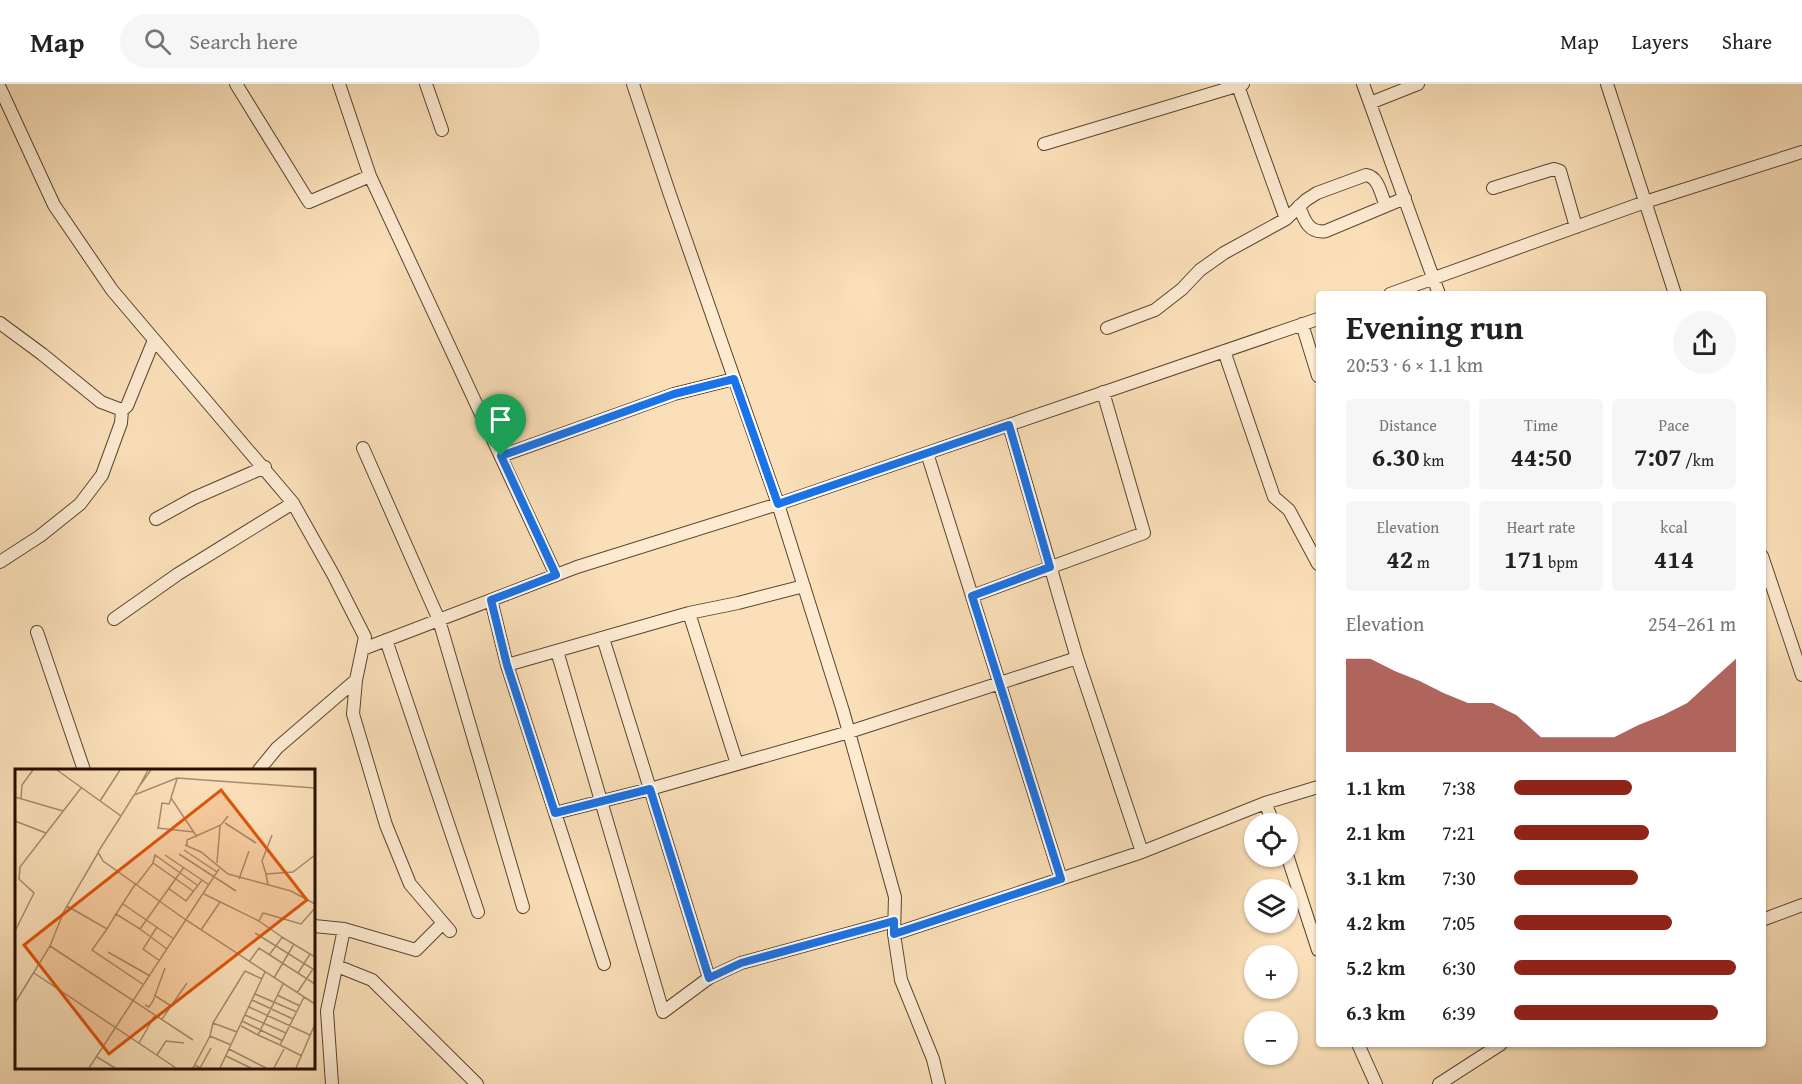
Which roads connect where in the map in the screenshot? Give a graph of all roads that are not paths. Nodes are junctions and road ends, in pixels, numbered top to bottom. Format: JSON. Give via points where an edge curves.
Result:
{"nodes":[{"id":1,"x":236,"y":84,"type":"edge"},
{"id":2,"x":339,"y":84,"type":"edge"},
{"id":3,"x":426,"y":84,"type":"edge"},
{"id":4,"x":633,"y":84,"type":"edge"},
{"id":5,"x":1363,"y":84,"type":"edge"},
{"id":6,"x":1418,"y":84,"type":"edge"},
{"id":7,"x":1607,"y":84,"type":"edge"},
{"id":8,"x":1241,"y":85,"type":"edge"},
{"id":9,"x":0,"y":88,"type":"edge"},
{"id":10,"x":1370,"y":103,"type":"junction"},
{"id":11,"x":442,"y":130,"type":"dead end"},
{"id":12,"x":1044,"y":144,"type":"dead end"},
{"id":13,"x":1802,"y":152,"type":"edge"},
{"id":14,"x":370,"y":176,"type":"junction"},
{"id":15,"x":1493,"y":188,"type":"dead end"},
{"id":16,"x":1405,"y":198,"type":"junction"},
{"id":17,"x":1645,"y":202,"type":"junction"},
{"id":18,"x":1299,"y":206,"type":"junction"},
{"id":19,"x":1386,"y":206,"type":"junction"},
{"id":20,"x":1286,"y":219,"type":"junction"},
{"id":21,"x":1576,"y":227,"type":"junction"},
{"id":22,"x":1434,"y":279,"type":"junction"},
{"id":23,"x":1399,"y":291,"type":"edge"},
{"id":24,"x":1438,"y":291,"type":"edge"},
{"id":25,"x":1674,"y":291,"type":"edge"},
{"id":26,"x":1316,"y":320,"type":"edge"},
{"id":27,"x":0,"y":323,"type":"edge"},
{"id":28,"x":1302,"y":324,"type":"junction"},
{"id":29,"x":1107,"y":328,"type":"dead end"},
{"id":30,"x":154,"y":340,"type":"junction"},
{"id":31,"x":1224,"y":351,"type":"junction"},
{"id":32,"x":1316,"y":370,"type":"edge"},
{"id":33,"x":734,"y":379,"type":"junction"},
{"id":34,"x":1103,"y":392,"type":"junction"},
{"id":35,"x":122,"y":410,"type":"junction"},
{"id":36,"x":1009,"y":425,"type":"junction"},
{"id":37,"x":363,"y":448,"type":"dead end"},
{"id":38,"x":927,"y":453,"type":"junction"},
{"id":39,"x":501,"y":456,"type":"junction"},
{"id":40,"x":265,"y":467,"type":"junction"},
{"id":41,"x":293,"y":503,"type":"junction"},
{"id":42,"x":778,"y":504,"type":"junction"},
{"id":43,"x":156,"y":519,"type":"dead end"},
{"id":44,"x":1316,"y":560,"type":"edge"},
{"id":45,"x":0,"y":562,"type":"edge"},
{"id":46,"x":1050,"y":567,"type":"junction"},
{"id":47,"x":1766,"y":568,"type":"edge"},
{"id":48,"x":556,"y":575,"type":"junction"},
{"id":49,"x":804,"y":586,"type":"junction"},
{"id":50,"x":972,"y":596,"type":"junction"},
{"id":51,"x":491,"y":600,"type":"junction"},
{"id":52,"x":689,"y":613,"type":"junction"},
{"id":53,"x":114,"y":619,"type":"dead end"},
{"id":54,"x":439,"y":620,"type":"junction"},
{"id":55,"x":37,"y":632,"type":"dead end"},
{"id":56,"x":603,"y":638,"type":"junction"},
{"id":57,"x":386,"y":640,"type":"junction"},
{"id":58,"x":363,"y":649,"type":"junction"},
{"id":59,"x":556,"y":651,"type":"junction"},
{"id":60,"x":1077,"y":658,"type":"junction"},
{"id":61,"x":507,"y":665,"type":"junction"},
{"id":62,"x":1802,"y":675,"type":"edge"},
{"id":63,"x":356,"y":680,"type":"junction"},
{"id":64,"x":999,"y":683,"type":"junction"},
{"id":65,"x":849,"y":732,"type":"junction"},
{"id":66,"x":737,"y":764,"type":"junction"},
{"id":67,"x":83,"y":769,"type":"edge"},
{"id":68,"x":261,"y":769,"type":"edge"},
{"id":69,"x":1316,"y":788,"type":"edge"},
{"id":70,"x":650,"y":789,"type":"junction"},
{"id":71,"x":601,"y":802,"type":"junction"},
{"id":72,"x":1265,"y":803,"type":"junction"},
{"id":73,"x":555,"y":813,"type":"junction"},
{"id":74,"x":1269,"y":813,"type":"edge"},
{"id":75,"x":1142,"y":852,"type":"junction"},
{"id":76,"x":1291,"y":867,"type":"edge"},
{"id":77,"x":1061,"y":879,"type":"junction"},
{"id":78,"x":1802,"y":905,"type":"edge"},
{"id":79,"x":523,"y":907,"type":"dead end"},
{"id":80,"x":478,"y":912,"type":"dead end"},
{"id":81,"x":1766,"y":918,"type":"edge"},
{"id":82,"x":315,"y":926,"type":"edge"},
{"id":83,"x":894,"y":927,"type":"junction"},
{"id":84,"x":345,"y":929,"type":"junction"},
{"id":85,"x":1316,"y":944,"type":"edge"},
{"id":86,"x":604,"y":964,"type":"dead end"},
{"id":87,"x":337,"y":966,"type":"junction"},
{"id":88,"x":709,"y":978,"type":"junction"},
{"id":89,"x":1359,"y":1047,"type":"edge"},
{"id":90,"x":1496,"y":1047,"type":"edge"},
{"id":91,"x":332,"y":1084,"type":"edge"},
{"id":92,"x":477,"y":1084,"type":"edge"},
{"id":93,"x":939,"y":1084,"type":"edge"},
{"id":94,"x":1376,"y":1084,"type":"edge"},
{"id":95,"x":1439,"y":1084,"type":"edge"}],
"edges":[{"from":1,"to":14,"type":"street","via":[[309,202]]},
{"from":2,"to":14,"type":"street"},
{"from":3,"to":11,"type":"street"},
{"from":4,"to":33,"type":"street"},
{"from":5,"to":10,"type":"street"},
{"from":6,"to":10,"type":"street"},
{"from":7,"to":17,"type":"street"},
{"from":8,"to":12,"type":"street"},
{"from":8,"to":20,"type":"street"},
{"from":9,"to":30,"type":"street","via":[[54,205],[112,290]]},
{"from":10,"to":16,"type":"street"},
{"from":13,"to":17,"type":"street"},
{"from":14,"to":39,"type":"street"},
{"from":15,"to":21,"type":"street","via":[[1554,169],[1560,171]]},
{"from":16,"to":19,"type":"street"},
{"from":16,"to":22,"type":"street"},
{"from":17,"to":21,"type":"street"},
{"from":17,"to":25,"type":"street"},
{"from":18,"to":19,"type":"street","via":[[1305,222],[1318,232]]},
{"from":18,"to":19,"type":"street","via":[[1317,194],[1366,175],[1375,180]]},
{"from":18,"to":20,"type":"street"},
{"from":20,"to":29,"type":"street","via":[[1224,253],[1155,310]]},
{"from":21,"to":22,"type":"street"},
{"from":22,"to":23,"type":"street"},
{"from":22,"to":24,"type":"street"},
{"from":26,"to":28,"type":"street"},
{"from":27,"to":35,"type":"street","via":[[101,402]]},
{"from":28,"to":31,"type":"street"},
{"from":28,"to":32,"type":"street"},
{"from":30,"to":35,"type":"street"},
{"from":30,"to":40,"type":"street"},
{"from":31,"to":34,"type":"street"},
{"from":31,"to":44,"type":"street","via":[[1274,497],[1289,510]]},
{"from":33,"to":39,"type":"street","via":[[674,394]]},
{"from":33,"to":42,"type":"street"},
{"from":34,"to":36,"type":"street"},
{"from":34,"to":46,"type":"street","via":[[1144,533]]},
{"from":35,"to":45,"type":"street","via":[[102,475],[80,504]]},
{"from":36,"to":38,"type":"street"},
{"from":36,"to":46,"type":"street"},
{"from":37,"to":54,"type":"street"},
{"from":38,"to":42,"type":"street"},
{"from":38,"to":50,"type":"street"},
{"from":39,"to":48,"type":"street"},
{"from":40,"to":41,"type":"street"},
{"from":40,"to":43,"type":"street"},
{"from":41,"to":53,"type":"street"},
{"from":41,"to":58,"type":"street","via":[[365,637]]},
{"from":42,"to":48,"type":"street"},
{"from":42,"to":49,"type":"street"},
{"from":46,"to":50,"type":"street"},
{"from":46,"to":60,"type":"street"},
{"from":47,"to":62,"type":"street"},
{"from":48,"to":51,"type":"street"},
{"from":49,"to":52,"type":"street"},
{"from":49,"to":65,"type":"street"},
{"from":50,"to":64,"type":"street"},
{"from":51,"to":54,"type":"street"},
{"from":51,"to":61,"type":"street"},
{"from":52,"to":56,"type":"street"},
{"from":52,"to":66,"type":"street"},
{"from":54,"to":57,"type":"street"},
{"from":54,"to":79,"type":"street"},
{"from":55,"to":67,"type":"street"},
{"from":56,"to":59,"type":"street"},
{"from":56,"to":70,"type":"street"},
{"from":57,"to":58,"type":"street"},
{"from":57,"to":80,"type":"street"},
{"from":58,"to":63,"type":"street"},
{"from":59,"to":61,"type":"street"},
{"from":59,"to":71,"type":"street"},
{"from":60,"to":64,"type":"street"},
{"from":60,"to":75,"type":"street"},
{"from":61,"to":73,"type":"street"},
{"from":63,"to":68,"type":"street","via":[[277,748]]},
{"from":63,"to":84,"type":"street","via":[[353,714],[386,825],[410,884],[446,927],[416,951]]},
{"from":64,"to":65,"type":"street"},
{"from":64,"to":77,"type":"street"},
{"from":65,"to":66,"type":"street"},
{"from":65,"to":83,"type":"street","via":[[895,897]]},
{"from":66,"to":70,"type":"street"},
{"from":69,"to":72,"type":"street"},
{"from":70,"to":71,"type":"street"},
{"from":70,"to":88,"type":"street"},
{"from":71,"to":73,"type":"street"},
{"from":71,"to":88,"type":"street","via":[[663,1012]]},
{"from":72,"to":74,"type":"street"},
{"from":72,"to":75,"type":"street"},
{"from":73,"to":86,"type":"street"},
{"from":75,"to":77,"type":"street"},
{"from":76,"to":85,"type":"street"},
{"from":77,"to":83,"type":"street"},
{"from":78,"to":81,"type":"street"},
{"from":82,"to":84,"type":"street"},
{"from":83,"to":88,"type":"street","via":[[741,963]]},
{"from":83,"to":93,"type":"street","via":[[901,980]]},
{"from":84,"to":87,"type":"street"},
{"from":87,"to":91,"type":"street","via":[[327,1011]]},
{"from":87,"to":92,"type":"street","via":[[372,980]]},
{"from":89,"to":94,"type":"street"},
{"from":90,"to":95,"type":"street"}]}
